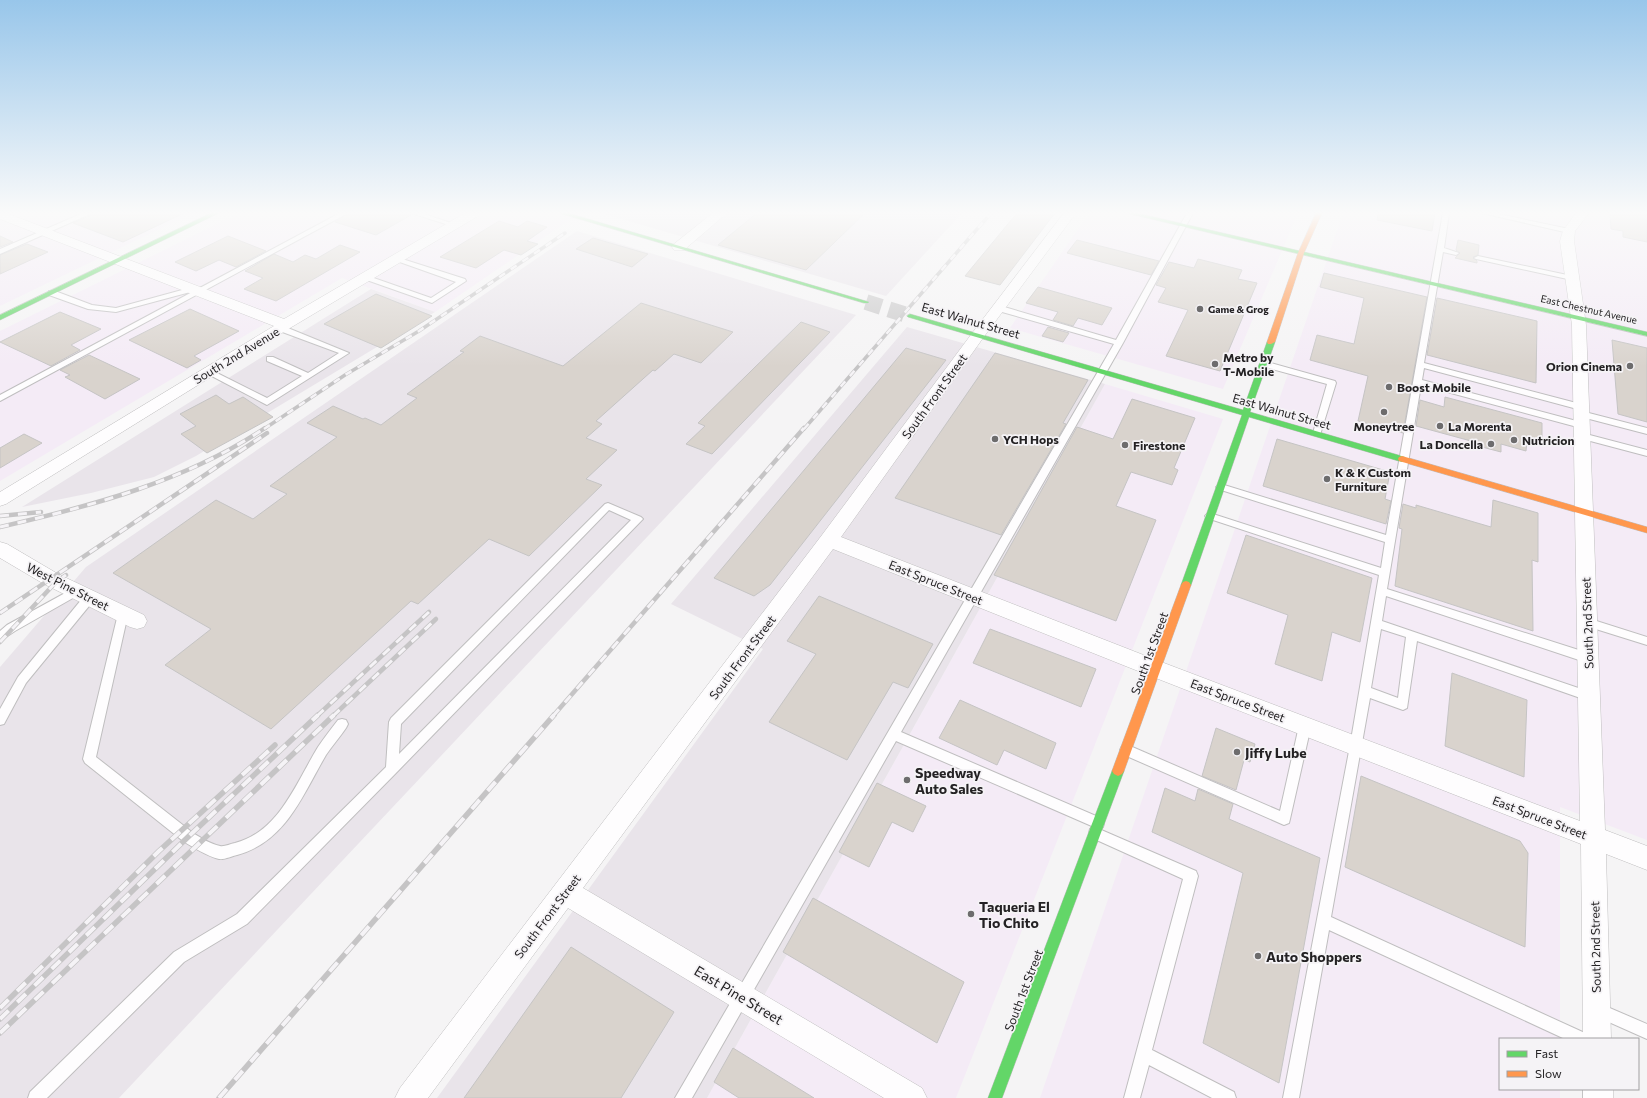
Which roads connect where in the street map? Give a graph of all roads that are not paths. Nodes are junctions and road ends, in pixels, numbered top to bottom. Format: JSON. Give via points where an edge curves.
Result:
{"nodes":[{"id":1,"x":110,"y":264,"type":"edge"},
{"id":2,"x":130,"y":264,"type":"edge"},
{"id":3,"x":246,"y":264,"type":"edge"},
{"id":4,"x":387,"y":264,"type":"edge"},
{"id":5,"x":412,"y":264,"type":"edge"},
{"id":6,"x":738,"y":264,"type":"edge"},
{"id":7,"x":1031,"y":264,"type":"edge"},
{"id":8,"x":1162,"y":264,"type":"edge"},
{"id":9,"x":1297,"y":264,"type":"edge"},
{"id":10,"x":1350,"y":264,"type":"edge"},
{"id":11,"x":1438,"y":264,"type":"edge"},
{"id":12,"x":1507,"y":264,"type":"edge"},
{"id":13,"x":1570,"y":264,"type":"edge"},
{"id":14,"x":365,"y":278,"type":"junction"},
{"id":15,"x":1572,"y":278,"type":"junction"},
{"id":16,"x":1435,"y":284,"type":"junction"},
{"id":17,"x":196,"y":290,"type":"junction"},
{"id":18,"x":52,"y":293,"type":"junction"},
{"id":19,"x":866,"y":302,"type":"tunnel mouth"},
{"id":20,"x":998,"y":308,"type":"junction"},
{"id":21,"x":910,"y":316,"type":"tunnel mouth"},
{"id":22,"x":0,"y":318,"type":"edge"},
{"id":23,"x":1578,"y":318,"type":"junction"},
{"id":24,"x":283,"y":327,"type":"junction"},
{"id":25,"x":1647,"y":334,"type":"edge"},
{"id":26,"x":978,"y":335,"type":"junction"},
{"id":27,"x":1119,"y":343,"type":"junction"},
{"id":28,"x":270,"y":359,"type":"dead end"},
{"id":29,"x":1264,"y":364,"type":"junction"},
{"id":30,"x":1421,"y":365,"type":"junction"},
{"id":31,"x":1103,"y":371,"type":"junction"},
{"id":32,"x":208,"y":372,"type":"junction"},
{"id":33,"x":309,"y":376,"type":"junction"},
{"id":34,"x":1418,"y":382,"type":"junction"},
{"id":35,"x":0,"y":398,"type":"edge"},
{"id":36,"x":1247,"y":413,"type":"junction"},
{"id":37,"x":1581,"y":420,"type":"junction"},
{"id":38,"x":1647,"y":431,"type":"edge"},
{"id":39,"x":1317,"y":434,"type":"junction"},
{"id":40,"x":1647,"y":453,"type":"edge"},
{"id":41,"x":1404,"y":459,"type":"junction"},
{"id":42,"x":1221,"y":487,"type":"junction"},
{"id":43,"x":0,"y":500,"type":"edge"},
{"id":44,"x":1584,"y":512,"type":"junction"},
{"id":45,"x":1210,"y":516,"type":"junction"},
{"id":46,"x":1647,"y":530,"type":"edge"},
{"id":47,"x":829,"y":540,"type":"junction"},
{"id":48,"x":1390,"y":540,"type":"junction"},
{"id":49,"x":0,"y":549,"type":"edge"},
{"id":50,"x":1385,"y":574,"type":"junction"},
{"id":51,"x":1382,"y":591,"type":"junction"},
{"id":52,"x":83,"y":594,"type":"junction"},
{"id":53,"x":972,"y":596,"type":"junction"},
{"id":54,"x":130,"y":618,"type":"joint"},
{"id":55,"x":1587,"y":622,"type":"junction"},
{"id":56,"x":1376,"y":623,"type":"junction"},
{"id":57,"x":1412,"y":635,"type":"junction"},
{"id":58,"x":0,"y":637,"type":"edge"},
{"id":59,"x":1647,"y":641,"type":"edge"},
{"id":60,"x":1588,"y":658,"type":"junction"},
{"id":61,"x":1156,"y":669,"type":"junction"},
{"id":62,"x":1365,"y":691,"type":"junction"},
{"id":63,"x":1589,"y":696,"type":"junction"},
{"id":64,"x":0,"y":720,"type":"edge"},
{"id":65,"x":342,"y":724,"type":"dead end"},
{"id":66,"x":1305,"y":726,"type":"junction"},
{"id":67,"x":893,"y":734,"type":"junction"},
{"id":68,"x":1356,"y":746,"type":"junction"},
{"id":69,"x":1126,"y":750,"type":"junction"},
{"id":70,"x":392,"y":769,"type":"junction"},
{"id":71,"x":1097,"y":828,"type":"junction"},
{"id":72,"x":1593,"y":837,"type":"junction"},
{"id":73,"x":1647,"y":858,"type":"edge"},
{"id":74,"x":565,"y":892,"type":"junction"},
{"id":75,"x":1324,"y":920,"type":"junction"},
{"id":76,"x":741,"y":996,"type":"junction"},
{"id":77,"x":1596,"y":1009,"type":"junction"},
{"id":78,"x":1647,"y":1032,"type":"edge"},
{"id":79,"x":1580,"y":1038,"type":"edge"},
{"id":80,"x":1597,"y":1038,"type":"edge"},
{"id":81,"x":1144,"y":1054,"type":"junction"},
{"id":82,"x":36,"y":1098,"type":"edge"},
{"id":83,"x":410,"y":1098,"type":"edge"},
{"id":84,"x":683,"y":1098,"type":"edge"},
{"id":85,"x":912,"y":1098,"type":"edge"},
{"id":86,"x":995,"y":1098,"type":"edge"},
{"id":87,"x":1132,"y":1098,"type":"edge"},
{"id":88,"x":1228,"y":1098,"type":"edge"},
{"id":89,"x":1291,"y":1098,"type":"edge"}],
"edges":[{"from":1,"to":18,"type":"street"},
{"from":2,"to":17,"type":"street"},
{"from":3,"to":17,"type":"lane"},
{"from":4,"to":14,"type":"street","name":"South 2nd Avenue"},
{"from":5,"to":14,"type":"lane","via":[[462,281],[432,301]]},
{"from":6,"to":19,"type":"street"},
{"from":7,"to":20,"type":"street","name":"South Front Street"},
{"from":8,"to":27,"type":"lane"},
{"from":9,"to":29,"type":"street","name":"South 1st Street"},
{"from":10,"to":16,"type":"street","name":"East Chestnut Avenue"},
{"from":11,"to":16,"type":"lane"},
{"from":12,"to":15,"type":"lane"},
{"from":13,"to":15,"type":"street","name":"South 2nd Street"},
{"from":14,"to":24,"type":"street","name":"South 2nd Avenue"},
{"from":15,"to":23,"type":"street","name":"South 2nd Street"},
{"from":16,"to":23,"type":"street","name":"East Chestnut Avenue"},
{"from":16,"to":30,"type":"lane"},
{"from":17,"to":18,"type":"lane","via":[[116,310],[93,309]]},
{"from":17,"to":24,"type":"street"},
{"from":17,"to":35,"type":"lane"},
{"from":18,"to":22,"type":"street"},
{"from":20,"to":26,"type":"street","name":"South Front Street"},
{"from":20,"to":27,"type":"lane"},
{"from":21,"to":26,"type":"street","name":"East Walnut Street"},
{"from":23,"to":25,"type":"street","name":"East Chestnut Avenue"},
{"from":23,"to":37,"type":"street","name":"South 2nd Street"},
{"from":24,"to":32,"type":"street","name":"South 2nd Avenue"},
{"from":24,"to":33,"type":"lane","via":[[345,353]]},
{"from":26,"to":31,"type":"street","name":"East Walnut Street"},
{"from":26,"to":47,"type":"street","name":"South Front Street"},
{"from":27,"to":31,"type":"lane"},
{"from":28,"to":33,"type":"lane"},
{"from":29,"to":36,"type":"street","name":"South 1st Street"},
{"from":29,"to":39,"type":"lane","via":[[1332,383]]},
{"from":30,"to":34,"type":"lane"},
{"from":30,"to":37,"type":"lane"},
{"from":31,"to":36,"type":"street","name":"East Walnut Street"},
{"from":31,"to":53,"type":"lane"},
{"from":32,"to":33,"type":"lane","via":[[267,402]]},
{"from":32,"to":43,"type":"street","name":"South 2nd Avenue"},
{"from":34,"to":37,"type":"lane"},
{"from":34,"to":41,"type":"lane"},
{"from":36,"to":39,"type":"street","name":"East Walnut Street"},
{"from":36,"to":42,"type":"street","name":"South 1st Street"},
{"from":37,"to":38,"type":"lane"},
{"from":37,"to":40,"type":"lane"},
{"from":37,"to":44,"type":"street","name":"South 2nd Street"},
{"from":39,"to":41,"type":"street","name":"East Walnut Street"},
{"from":41,"to":44,"type":"street","name":"East Walnut Street"},
{"from":41,"to":48,"type":"lane"},
{"from":42,"to":45,"type":"street","name":"South 1st Street"},
{"from":42,"to":48,"type":"lane"},
{"from":44,"to":46,"type":"street","name":"East Walnut Street"},
{"from":44,"to":55,"type":"street","name":"South 2nd Street"},
{"from":45,"to":50,"type":"lane"},
{"from":45,"to":61,"type":"street","name":"South 1st Street"},
{"from":47,"to":53,"type":"street","name":"East Spruce Street"},
{"from":47,"to":74,"type":"street","name":"South Front Street"},
{"from":48,"to":50,"type":"lane"},
{"from":49,"to":52,"type":"street","name":"West Pine Street","via":[[51,579]]},
{"from":50,"to":51,"type":"lane"},
{"from":51,"to":56,"type":"lane"},
{"from":51,"to":60,"type":"lane"},
{"from":52,"to":54,"type":"street","name":"West Pine Street"},
{"from":52,"to":58,"type":"lane","via":[[11,628]]},
{"from":52,"to":64,"type":"lane","via":[[22,680]]},
{"from":53,"to":61,"type":"street","name":"East Spruce Street"},
{"from":53,"to":67,"type":"lane"},
{"from":54,"to":65,"type":"lane","via":[[89,759],[198,844],[221,853],[258,840],[282,819],[323,750]]},
{"from":55,"to":59,"type":"lane"},
{"from":55,"to":60,"type":"street","name":"South 2nd Street"},
{"from":56,"to":57,"type":"lane"},
{"from":56,"to":62,"type":"lane"},
{"from":57,"to":62,"type":"lane","via":[[1403,705]]},
{"from":57,"to":63,"type":"lane"},
{"from":60,"to":63,"type":"street","name":"South 2nd Street"},
{"from":61,"to":66,"type":"street","name":"East Spruce Street"},
{"from":61,"to":69,"type":"street","name":"South 1st Street"},
{"from":62,"to":68,"type":"lane"},
{"from":63,"to":72,"type":"street","name":"South 2nd Street"},
{"from":66,"to":68,"type":"street","name":"East Spruce Street"},
{"from":66,"to":69,"type":"lane","via":[[1284,819]]},
{"from":67,"to":71,"type":"lane"},
{"from":67,"to":76,"type":"lane"},
{"from":68,"to":72,"type":"street","name":"East Spruce Street"},
{"from":68,"to":75,"type":"lane"},
{"from":69,"to":71,"type":"street","name":"South 1st Street"},
{"from":70,"to":70,"type":"lane","via":[[616,542],[638,519],[608,506],[395,722]]},
{"from":70,"to":82,"type":"lane","via":[[242,919],[179,957]]},
{"from":71,"to":81,"type":"lane","via":[[1190,876]]},
{"from":71,"to":86,"type":"street","name":"South 1st Street"},
{"from":72,"to":73,"type":"street","name":"East Spruce Street"},
{"from":72,"to":77,"type":"street","name":"South 2nd Street"},
{"from":74,"to":76,"type":"street","name":"East Pine Street"},
{"from":74,"to":83,"type":"street","name":"South Front Street"},
{"from":75,"to":79,"type":"lane"},
{"from":75,"to":89,"type":"lane"},
{"from":76,"to":84,"type":"lane"},
{"from":76,"to":85,"type":"street","name":"East Pine Street","via":[[882,1087]]},
{"from":77,"to":78,"type":"lane"},
{"from":77,"to":80,"type":"street","name":"South 2nd Street"},
{"from":81,"to":87,"type":"lane"},
{"from":81,"to":88,"type":"lane"}]}
